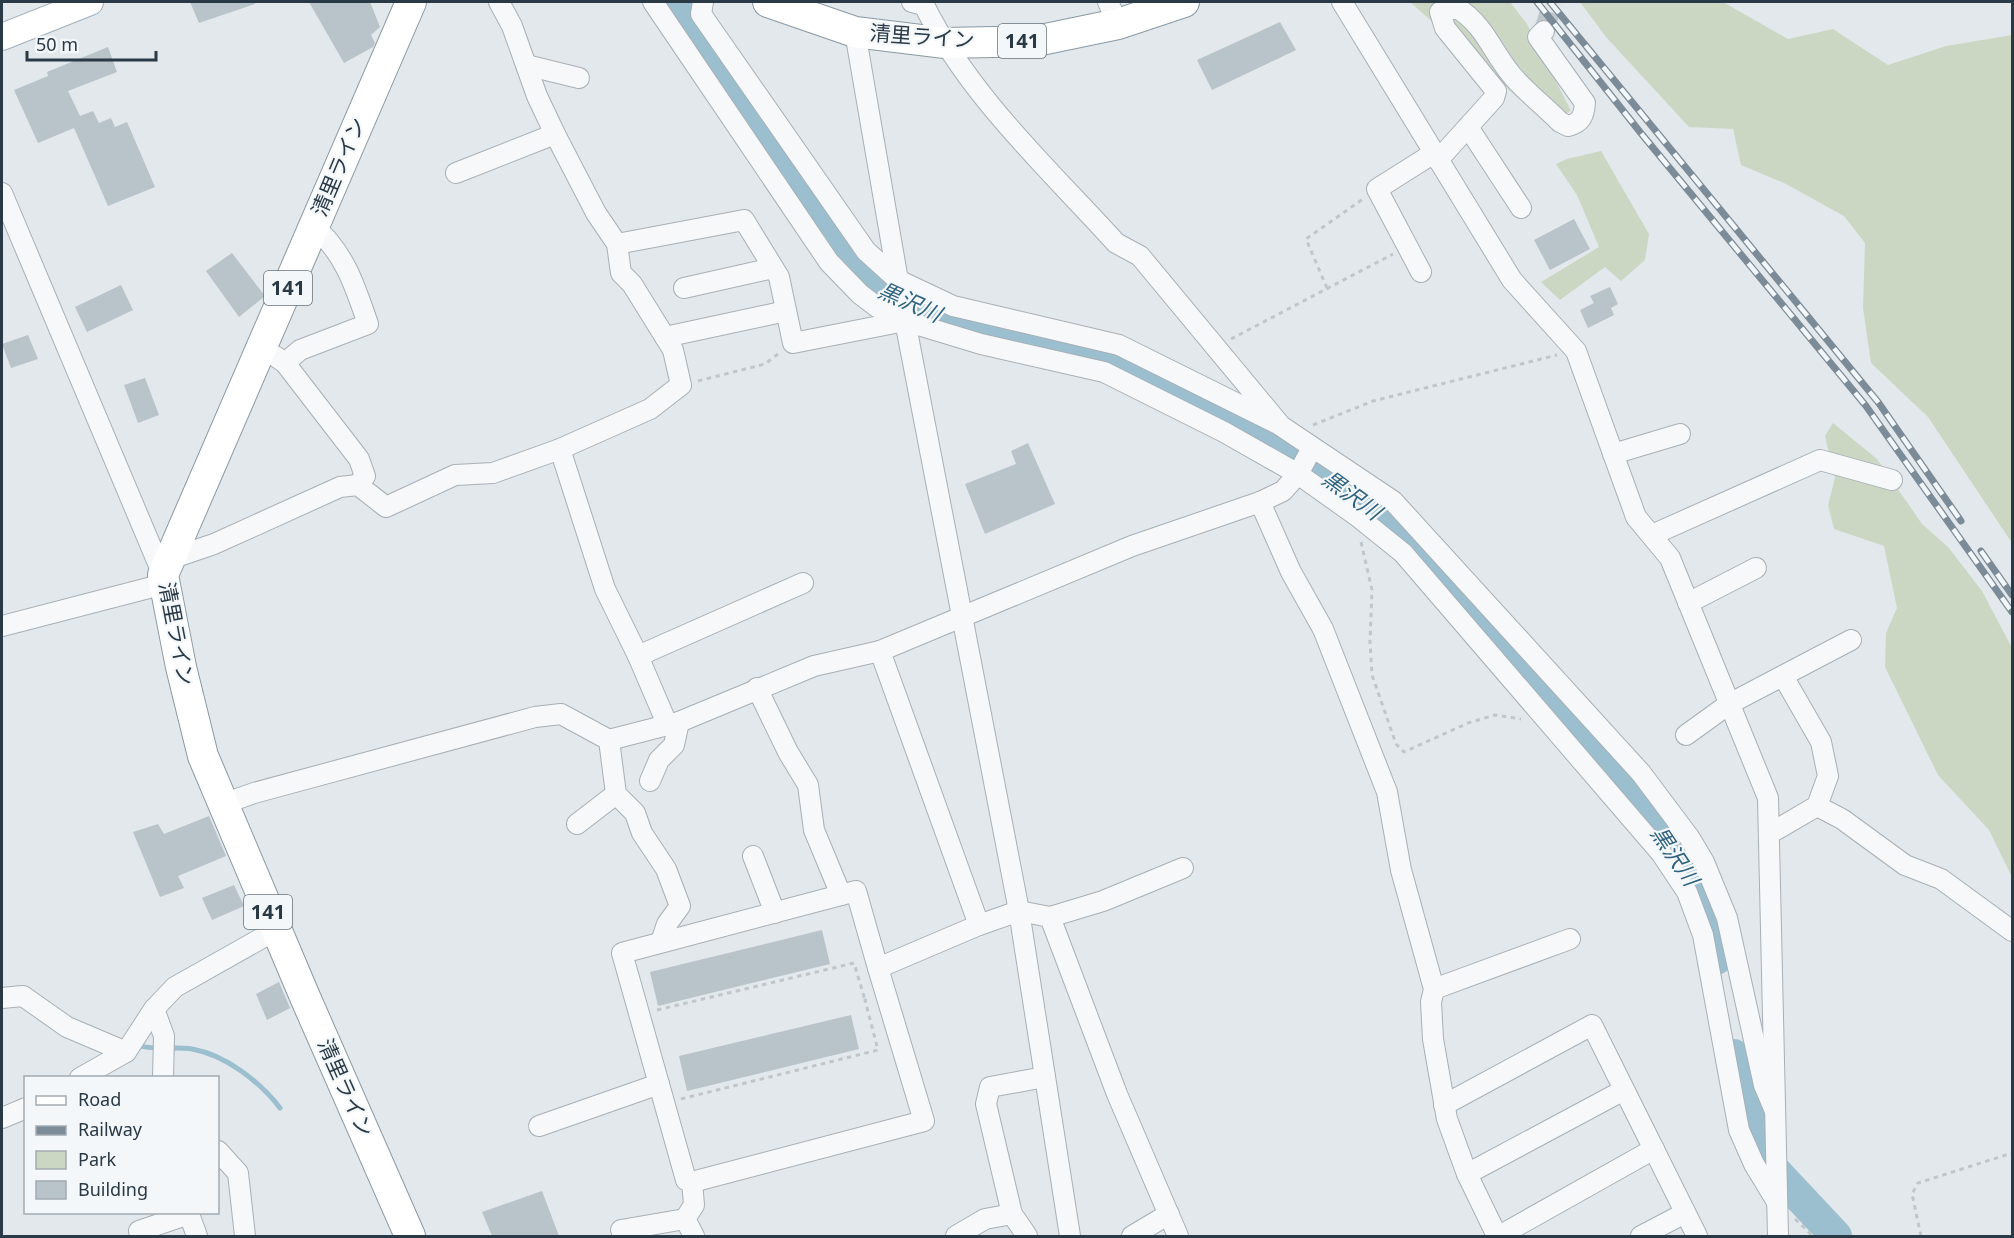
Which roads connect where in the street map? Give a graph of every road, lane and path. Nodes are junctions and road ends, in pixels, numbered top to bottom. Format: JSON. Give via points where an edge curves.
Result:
{"nodes":[{"id":1,"x":90,"y":2,"type":"edge"},
{"id":2,"x":411,"y":2,"type":"edge"},
{"id":3,"x":499,"y":2,"type":"edge"},
{"id":4,"x":653,"y":2,"type":"edge"},
{"id":5,"x":703,"y":2,"type":"edge"},
{"id":6,"x":768,"y":2,"type":"edge"},
{"id":7,"x":912,"y":2,"type":"edge"},
{"id":8,"x":1184,"y":2,"type":"edge"},
{"id":9,"x":1342,"y":2,"type":"edge"},
{"id":10,"x":1113,"y":13,"type":"edge"},
{"id":11,"x":1544,"y":31,"type":"tunnel mouth"},
{"id":12,"x":855,"y":32,"type":"junction"},
{"id":13,"x":2,"y":38,"type":"edge"},
{"id":14,"x":945,"y":43,"type":"junction"},
{"id":15,"x":526,"y":65,"type":"junction"},
{"id":16,"x":579,"y":78,"type":"dead end"},
{"id":17,"x":1468,"y":127,"type":"junction"},
{"id":18,"x":555,"y":134,"type":"junction"},
{"id":19,"x":773,"y":146,"type":"junction"},
{"id":20,"x":1436,"y":156,"type":"junction"},
{"id":21,"x":456,"y":173,"type":"dead end"},
{"id":22,"x":1377,"y":189,"type":"junction"},
{"id":23,"x":2,"y":194,"type":"edge"},
{"id":24,"x":1521,"y":208,"type":"dead end"},
{"id":25,"x":314,"y":226,"type":"junction"},
{"id":26,"x":617,"y":244,"type":"junction"},
{"id":27,"x":1408,"y":246,"type":"junction"},
{"id":28,"x":773,"y":268,"type":"junction"},
{"id":29,"x":1421,"y":272,"type":"dead end"},
{"id":30,"x":898,"y":280,"type":"junction"},
{"id":31,"x":684,"y":288,"type":"dead end"},
{"id":32,"x":1327,"y":288,"type":"junction"},
{"id":33,"x":786,"y":311,"type":"junction"},
{"id":34,"x":905,"y":321,"type":"junction"},
{"id":35,"x":665,"y":337,"type":"junction"},
{"id":36,"x":792,"y":343,"type":"junction"},
{"id":37,"x":1041,"y":343,"type":"junction"},
{"id":38,"x":1217,"y":346,"type":"junction"},
{"id":39,"x":1576,"y":351,"type":"junction"},
{"id":40,"x":274,"y":355,"type":"junction"},
{"id":41,"x":1179,"y":375,"type":"junction"},
{"id":42,"x":681,"y":385,"type":"junction"},
{"id":43,"x":1165,"y":403,"type":"junction"},
{"id":44,"x":1288,"y":431,"type":"junction"},
{"id":45,"x":1680,"y":434,"type":"dead end"},
{"id":46,"x":560,"y":449,"type":"junction"},
{"id":47,"x":1613,"y":454,"type":"junction"},
{"id":48,"x":1305,"y":461,"type":"junction"},
{"id":49,"x":1892,"y":480,"type":"dead end"},
{"id":50,"x":358,"y":485,"type":"junction"},
{"id":51,"x":1260,"y":502,"type":"junction"},
{"id":52,"x":1358,"y":516,"type":"junction"},
{"id":53,"x":1652,"y":536,"type":"junction"},
{"id":54,"x":1756,"y":568,"type":"dead end"},
{"id":55,"x":166,"y":573,"type":"junction"},
{"id":56,"x":803,"y":583,"type":"dead end"},
{"id":57,"x":1688,"y":603,"type":"junction"},
{"id":58,"x":1469,"y":609,"type":"junction"},
{"id":59,"x":962,"y":619,"type":"junction"},
{"id":60,"x":2,"y":626,"type":"edge"},
{"id":61,"x":1851,"y":640,"type":"dead end"},
{"id":62,"x":880,"y":651,"type":"junction"},
{"id":63,"x":638,"y":656,"type":"junction"},
{"id":64,"x":1783,"y":676,"type":"junction"},
{"id":65,"x":758,"y":688,"type":"junction"},
{"id":66,"x":1729,"y":704,"type":"junction"},
{"id":67,"x":673,"y":724,"type":"junction"},
{"id":68,"x":1552,"y":727,"type":"junction"},
{"id":69,"x":1686,"y":735,"type":"dead end"},
{"id":70,"x":609,"y":740,"type":"junction"},
{"id":71,"x":650,"y":781,"type":"dead end"},
{"id":72,"x":616,"y":794,"type":"junction"},
{"id":73,"x":223,"y":804,"type":"junction"},
{"id":74,"x":1817,"y":806,"type":"junction"},
{"id":75,"x":577,"y":824,"type":"dead end"},
{"id":76,"x":1769,"y":834,"type":"junction"},
{"id":77,"x":753,"y":856,"type":"dead end"},
{"id":78,"x":1183,"y":868,"type":"dead end"},
{"id":79,"x":840,"y":895,"type":"junction"},
{"id":80,"x":1018,"y":911,"type":"junction"},
{"id":81,"x":775,"y":913,"type":"junction"},
{"id":82,"x":1050,"y":917,"type":"junction"},
{"id":83,"x":979,"y":925,"type":"junction"},
{"id":84,"x":276,"y":930,"type":"junction"},
{"id":85,"x":2013,"y":931,"type":"edge"},
{"id":86,"x":1569,"y":939,"type":"dead end"},
{"id":87,"x":661,"y":942,"type":"junction"},
{"id":88,"x":879,"y":968,"type":"junction"},
{"id":89,"x":1434,"y":989,"type":"junction"},
{"id":90,"x":886,"y":995,"type":"junction"},
{"id":91,"x":2,"y":998,"type":"edge"},
{"id":92,"x":866,"y":1000,"type":"junction"},
{"id":93,"x":154,"y":1008,"type":"junction"},
{"id":94,"x":639,"y":1014,"type":"junction"},
{"id":95,"x":126,"y":1052,"type":"junction"},
{"id":96,"x":82,"y":1076,"type":"edge"},
{"id":97,"x":163,"y":1076,"type":"edge"},
{"id":98,"x":1045,"y":1077,"type":"junction"},
{"id":99,"x":659,"y":1084,"type":"junction"},
{"id":100,"x":1624,"y":1090,"type":"junction"},
{"id":101,"x":664,"y":1103,"type":"junction"},
{"id":102,"x":1444,"y":1105,"type":"junction"},
{"id":103,"x":24,"y":1109,"type":"edge"},
{"id":104,"x":1775,"y":1111,"type":"junction"},
{"id":105,"x":2,"y":1118,"type":"edge"},
{"id":106,"x":539,"y":1126,"type":"dead end"},
{"id":107,"x":1654,"y":1149,"type":"junction"},
{"id":108,"x":219,"y":1152,"type":"edge"},
{"id":109,"x":2013,"y":1153,"type":"edge"},
{"id":110,"x":1467,"y":1174,"type":"junction"},
{"id":111,"x":692,"y":1182,"type":"junction"},
{"id":112,"x":1777,"y":1198,"type":"junction"},
{"id":113,"x":1685,"y":1213,"type":"junction"},
{"id":114,"x":1012,"y":1214,"type":"junction"},
{"id":115,"x":1169,"y":1214,"type":"junction"},
{"id":116,"x":685,"y":1219,"type":"junction"},
{"id":117,"x":621,"y":1230,"type":"dead end"},
{"id":118,"x":139,"y":1231,"type":"dead end"},
{"id":119,"x":197,"y":1236,"type":"edge"},
{"id":120,"x":245,"y":1236,"type":"edge"},
{"id":121,"x":410,"y":1236,"type":"edge"},
{"id":122,"x":694,"y":1236,"type":"edge"},
{"id":123,"x":956,"y":1236,"type":"edge"},
{"id":124,"x":1027,"y":1236,"type":"edge"},
{"id":125,"x":1070,"y":1236,"type":"edge"},
{"id":126,"x":1132,"y":1236,"type":"edge"},
{"id":127,"x":1178,"y":1236,"type":"edge"},
{"id":128,"x":1498,"y":1236,"type":"edge"},
{"id":129,"x":1641,"y":1236,"type":"edge"},
{"id":130,"x":1697,"y":1236,"type":"edge"},
{"id":131,"x":1778,"y":1236,"type":"edge"},
{"id":132,"x":1921,"y":1236,"type":"edge"}],
"edges":[{"from":1,"to":13,"type":"main road"},
{"from":2,"to":25,"type":"highway","name":"清里ライン","number":"141"},
{"from":3,"to":15,"type":"street"},
{"from":4,"to":19,"type":"street"},
{"from":5,"to":19,"type":"street","via":[[701,14]]},
{"from":6,"to":12,"type":"highway","name":"清里ライン","number":"141"},
{"from":7,"to":14,"type":"street","via":[[924,5]]},
{"from":8,"to":10,"type":"highway","name":"清里ライン","number":"141"},
{"from":9,"to":20,"type":"street"},
{"from":10,"to":14,"type":"highway","name":"清里ライン","number":"141","via":[[1036,41]]},
{"from":11,"to":17,"type":"street","via":[[1538,37],[1585,103],[1584,116],[1576,124],[1560,122],[1516,80],[1481,28],[1466,13],[1457,8],[1440,12],[1445,28],[1496,91]]},
{"from":12,"to":14,"type":"highway","name":"清里ライン","number":"141"},
{"from":12,"to":30,"type":"street"},
{"from":14,"to":38,"type":"street","via":[[988,103],[1116,243],[1140,256]]},
{"from":15,"to":16,"type":"street"},
{"from":15,"to":18,"type":"street"},
{"from":17,"to":20,"type":"street"},
{"from":17,"to":24,"type":"street"},
{"from":18,"to":21,"type":"street"},
{"from":18,"to":26,"type":"street","via":[[596,213]]},
{"from":19,"to":30,"type":"street","via":[[866,251]]},
{"from":19,"to":34,"type":"street","via":[[829,262],[877,308]]},
{"from":20,"to":22,"type":"street"},
{"from":20,"to":39,"type":"street","via":[[1512,280]]},
{"from":22,"to":27,"type":"street"},
{"from":22,"to":32,"type":"path","via":[[1306,239]]},
{"from":23,"to":55,"type":"street"},
{"from":25,"to":40,"type":"highway","name":"清里ライン","number":"141"},
{"from":25,"to":40,"type":"street","via":[[339,252],[368,324],[300,350]]},
{"from":26,"to":28,"type":"street","via":[[744,220]]},
{"from":26,"to":35,"type":"street","via":[[621,273]]},
{"from":27,"to":29,"type":"street"},
{"from":27,"to":32,"type":"path"},
{"from":28,"to":31,"type":"street"},
{"from":28,"to":33,"type":"street","via":[[779,277]]},
{"from":30,"to":34,"type":"street"},
{"from":30,"to":37,"type":"street"},
{"from":32,"to":38,"type":"path"},
{"from":33,"to":35,"type":"street"},
{"from":33,"to":36,"type":"street"},
{"from":34,"to":36,"type":"street"},
{"from":34,"to":37,"type":"street","via":[[981,344]]},
{"from":34,"to":59,"type":"street"},
{"from":35,"to":42,"type":"street","via":[[673,350]]},
{"from":36,"to":42,"type":"path","via":[[765,364]]},
{"from":37,"to":41,"type":"street","via":[[1119,345]]},
{"from":37,"to":43,"type":"street"},
{"from":38,"to":44,"type":"street"},
{"from":39,"to":44,"type":"path","via":[[1373,401]]},
{"from":39,"to":47,"type":"street"},
{"from":40,"to":50,"type":"street","via":[[359,459],[365,476]]},
{"from":40,"to":55,"type":"highway","name":"清里ライン","number":"141"},
{"from":41,"to":43,"type":"street"},
{"from":41,"to":44,"type":"street"},
{"from":42,"to":46,"type":"street","via":[[650,409]]},
{"from":43,"to":48,"type":"street"},
{"from":44,"to":48,"type":"street"},
{"from":45,"to":47,"type":"street"},
{"from":46,"to":50,"type":"street","via":[[493,473],[455,475],[386,507]]},
{"from":46,"to":63,"type":"street","via":[[605,589]]},
{"from":47,"to":53,"type":"street","via":[[1636,517]]},
{"from":48,"to":51,"type":"street","via":[[1283,491]]},
{"from":48,"to":52,"type":"street"},
{"from":48,"to":58,"type":"street","via":[[1394,501]]},
{"from":49,"to":53,"type":"street","via":[[1820,460]]},
{"from":50,"to":55,"type":"street","via":[[340,488],[214,544]]},
{"from":51,"to":59,"type":"street","via":[[1132,546]]},
{"from":51,"to":89,"type":"street","via":[[1323,629],[1387,792],[1401,870]]},
{"from":52,"to":58,"type":"street"},
{"from":52,"to":68,"type":"path","via":[[1372,590],[1372,675],[1396,744],[1404,752],[1495,715]]},
{"from":53,"to":57,"type":"street","via":[[1670,558]]},
{"from":54,"to":57,"type":"street"},
{"from":55,"to":60,"type":"street"},
{"from":55,"to":73,"type":"highway","name":"清里ライン","number":"141","via":[[181,667],[203,756]]},
{"from":56,"to":63,"type":"street"},
{"from":57,"to":66,"type":"street"},
{"from":58,"to":68,"type":"street"},
{"from":58,"to":104,"type":"street","via":[[1641,772],[1694,845],[1727,918],[1764,1085]]},
{"from":59,"to":62,"type":"street"},
{"from":59,"to":80,"type":"street"},
{"from":61,"to":64,"type":"street"},
{"from":62,"to":65,"type":"street","via":[[814,666]]},
{"from":62,"to":83,"type":"street"},
{"from":63,"to":67,"type":"street"},
{"from":64,"to":66,"type":"street"},
{"from":64,"to":74,"type":"street","via":[[1821,742],[1828,776]]},
{"from":65,"to":67,"type":"street"},
{"from":65,"to":79,"type":"street","via":[[808,785],[814,830]]},
{"from":66,"to":69,"type":"street"},
{"from":66,"to":76,"type":"street","via":[[1768,798]]},
{"from":67,"to":70,"type":"street"},
{"from":67,"to":71,"type":"street","via":[[674,745],[659,760]]},
{"from":68,"to":112,"type":"street","via":[[1661,853],[1687,892],[1703,935],[1739,1130],[1754,1164]]},
{"from":70,"to":72,"type":"street"},
{"from":70,"to":73,"type":"street","via":[[561,714],[535,717]]},
{"from":72,"to":75,"type":"street"},
{"from":72,"to":87,"type":"street","via":[[635,813],[642,833],[666,868],[680,906],[667,924]]},
{"from":73,"to":84,"type":"highway","name":"清里ライン","number":"141"},
{"from":74,"to":76,"type":"street"},
{"from":74,"to":85,"type":"street","via":[[1842,819],[1905,865],[1941,879]]},
{"from":76,"to":104,"type":"street"},
{"from":77,"to":81,"type":"street"},
{"from":78,"to":82,"type":"street","via":[[1103,902]]},
{"from":79,"to":81,"type":"street"},
{"from":79,"to":88,"type":"street","via":[[856,891]]},
{"from":80,"to":82,"type":"street"},
{"from":80,"to":83,"type":"street"},
{"from":80,"to":98,"type":"street"},
{"from":81,"to":87,"type":"street"},
{"from":82,"to":115,"type":"street","via":[[1117,1094]]},
{"from":83,"to":88,"type":"street"},
{"from":84,"to":93,"type":"street","via":[[175,987]]},
{"from":84,"to":121,"type":"highway","name":"清里ライン","number":"141"},
{"from":86,"to":89,"type":"street"},
{"from":87,"to":94,"type":"street","via":[[622,953]]},
{"from":88,"to":90,"type":"street"},
{"from":89,"to":102,"type":"street","via":[[1433,1039]]},
{"from":90,"to":92,"type":"path"},
{"from":90,"to":111,"type":"street","via":[[924,1121]]},
{"from":91,"to":95,"type":"street","via":[[23,996],[67,1028]]},
{"from":92,"to":94,"type":"path","via":[[854,963]]},
{"from":92,"to":101,"type":"path","via":[[878,1050]]},
{"from":93,"to":95,"type":"street"},
{"from":93,"to":97,"type":"street","via":[[165,1036]]},
{"from":94,"to":99,"type":"street"},
{"from":95,"to":96,"type":"street"},
{"from":98,"to":114,"type":"street","via":[[990,1087],[986,1104]]},
{"from":98,"to":125,"type":"street"},
{"from":99,"to":101,"type":"street"},
{"from":99,"to":106,"type":"street"},
{"from":100,"to":102,"type":"street","via":[[1592,1024]]},
{"from":100,"to":107,"type":"street"},
{"from":100,"to":110,"type":"street"},
{"from":101,"to":111,"type":"street","via":[[686,1180]]},
{"from":102,"to":110,"type":"street"},
{"from":103,"to":105,"type":"street"},
{"from":104,"to":112,"type":"street"},
{"from":107,"to":113,"type":"street"},
{"from":107,"to":128,"type":"street"},
{"from":108,"to":120,"type":"street","via":[[238,1173]]},
{"from":109,"to":132,"type":"path","via":[[1918,1183],[1912,1194]]},
{"from":110,"to":128,"type":"street"},
{"from":111,"to":116,"type":"street","via":[[694,1205]]},
{"from":112,"to":131,"type":"street"},
{"from":113,"to":129,"type":"street"},
{"from":113,"to":130,"type":"street"},
{"from":114,"to":123,"type":"street","via":[[986,1219]]},
{"from":114,"to":124,"type":"street"},
{"from":115,"to":126,"type":"street"},
{"from":115,"to":127,"type":"street"},
{"from":116,"to":117,"type":"street"},
{"from":116,"to":122,"type":"street"},
{"from":118,"to":119,"type":"street","via":[[189,1214]]}]}
